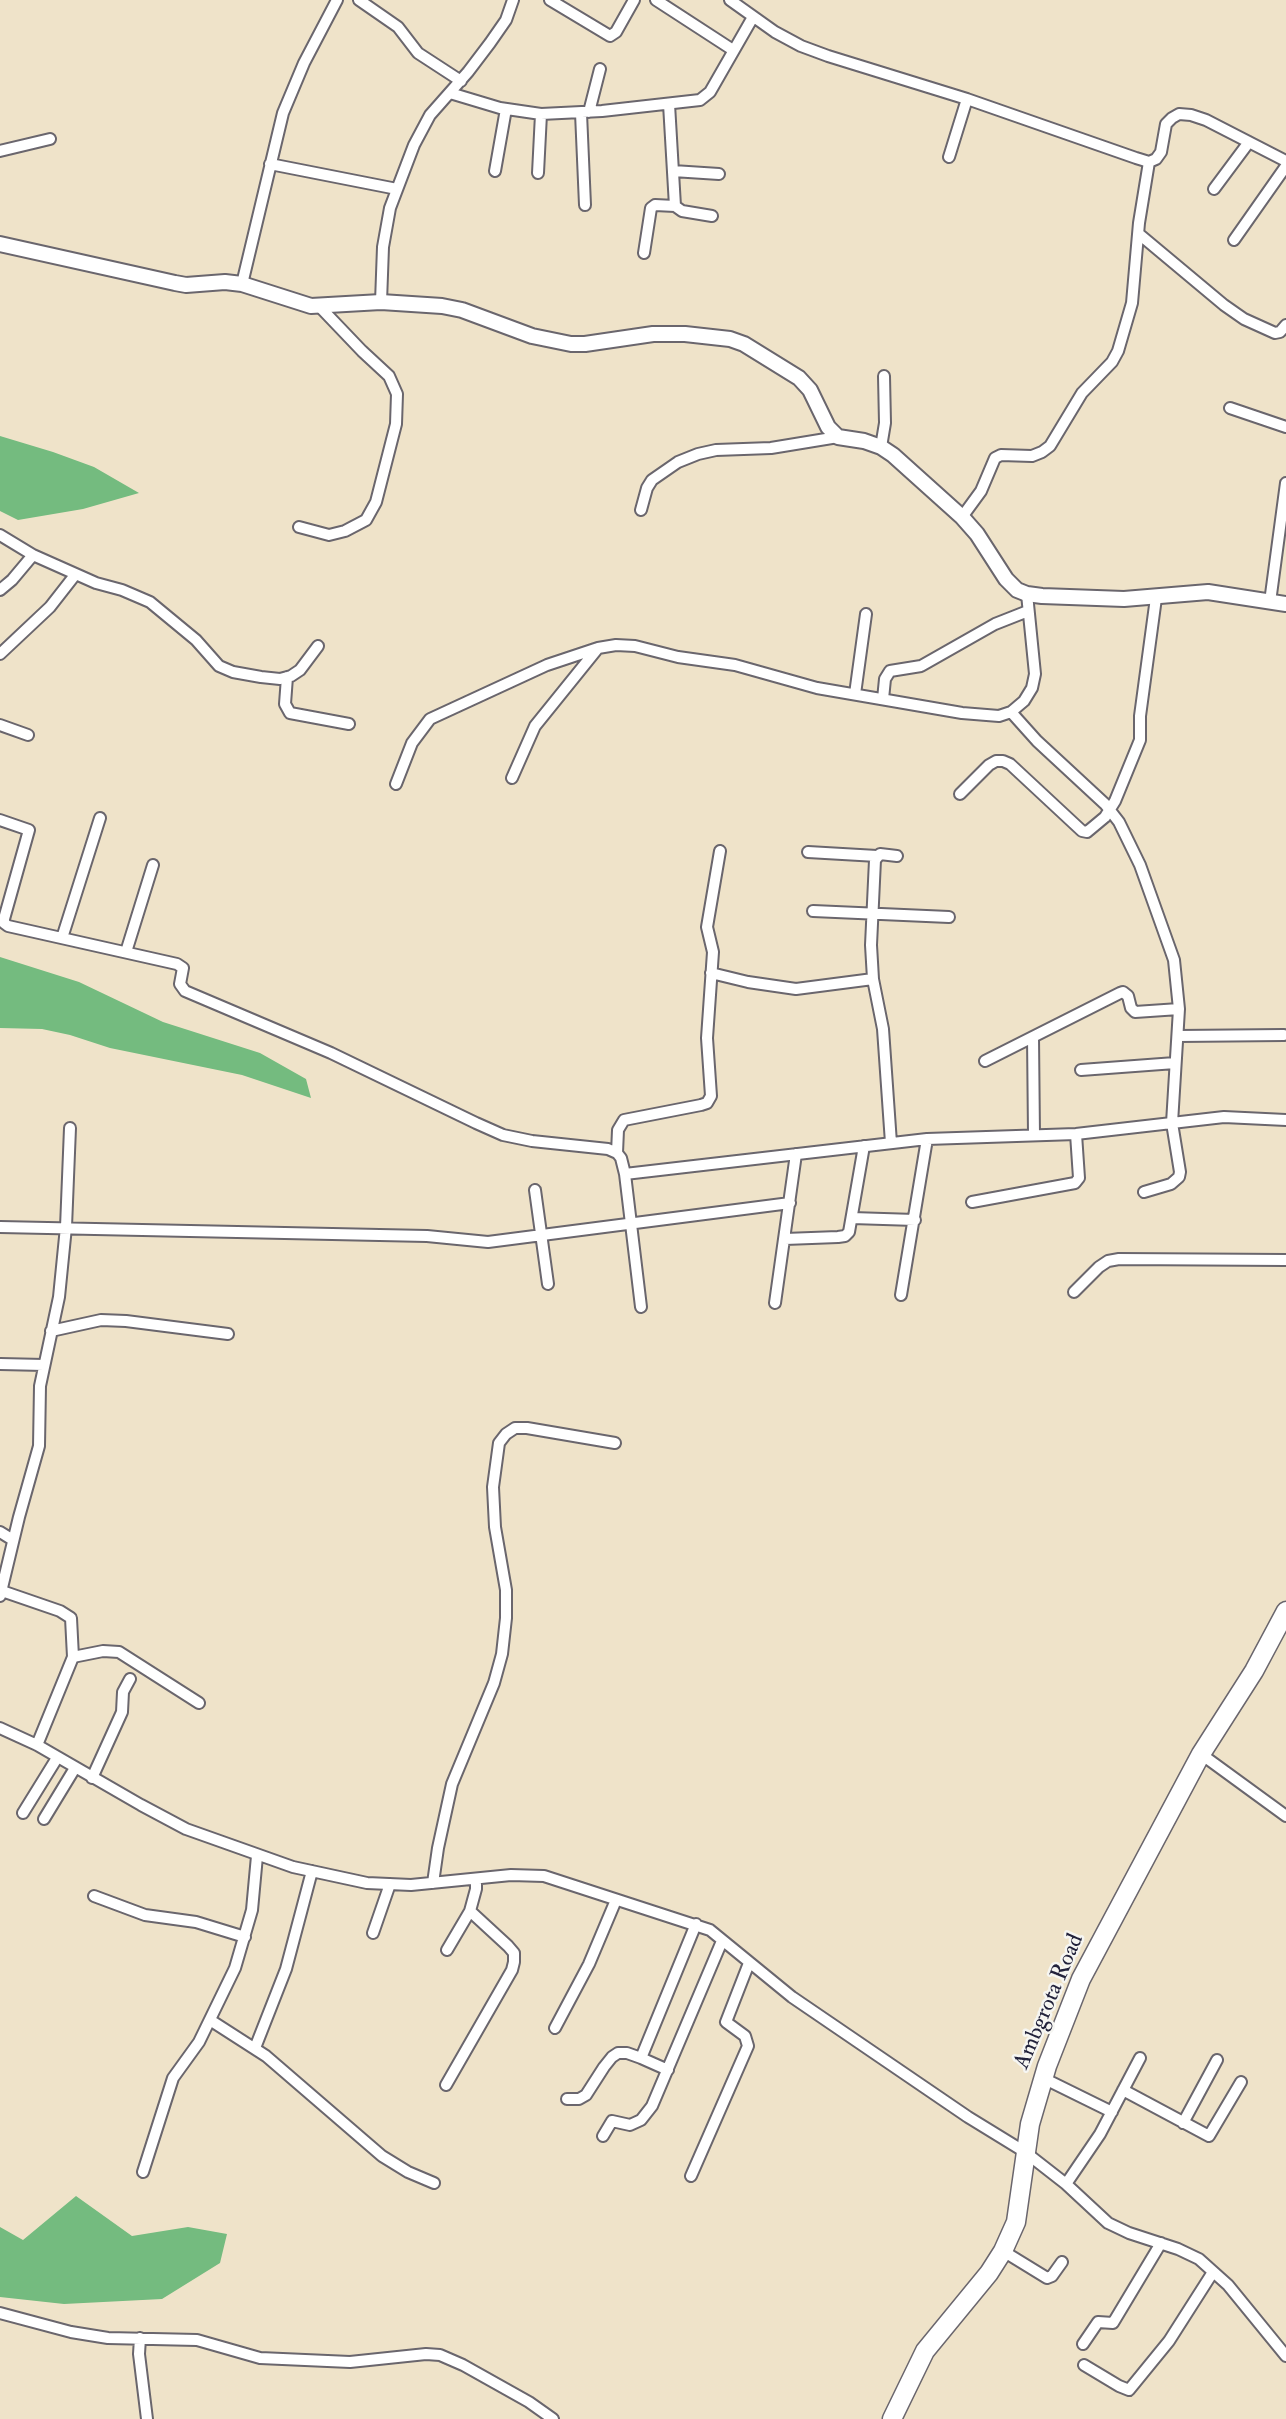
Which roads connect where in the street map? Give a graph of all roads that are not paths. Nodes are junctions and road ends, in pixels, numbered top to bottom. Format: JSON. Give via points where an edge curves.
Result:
{"nodes":[{"id":1,"x":337,"y":0,"type":"edge"},
{"id":2,"x":359,"y":0,"type":"edge"},
{"id":3,"x":513,"y":0,"type":"edge"},
{"id":4,"x":550,"y":0,"type":"edge"},
{"id":5,"x":634,"y":0,"type":"edge"},
{"id":6,"x":656,"y":0,"type":"edge"},
{"id":7,"x":730,"y":0,"type":"edge"},
{"id":8,"x":752,"y":17,"type":"junction"},
{"id":9,"x":733,"y":50,"type":"junction"},
{"id":10,"x":600,"y":69,"type":"dead end"},
{"id":11,"x":461,"y":81,"type":"junction"},
{"id":12,"x":450,"y":93,"type":"junction"},
{"id":13,"x":967,"y":99,"type":"junction"},
{"id":14,"x":669,"y":104,"type":"junction"},
{"id":15,"x":506,"y":109,"type":"junction"},
{"id":16,"x":585,"y":112,"type":"junction"},
{"id":17,"x":541,"y":114,"type":"junction"},
{"id":18,"x":50,"y":139,"type":"dead end"},
{"id":19,"x":1249,"y":142,"type":"junction"},
{"id":20,"x":0,"y":151,"type":"edge"},
{"id":21,"x":949,"y":157,"type":"dead end"},
{"id":22,"x":1149,"y":162,"type":"junction"},
{"id":23,"x":1286,"y":163,"type":"edge"},
{"id":24,"x":270,"y":164,"type":"junction"},
{"id":25,"x":495,"y":171,"type":"dead end"},
{"id":26,"x":673,"y":171,"type":"junction"},
{"id":27,"x":538,"y":173,"type":"dead end"},
{"id":28,"x":719,"y":174,"type":"dead end"},
{"id":29,"x":397,"y":189,"type":"junction"},
{"id":30,"x":1214,"y":189,"type":"dead end"},
{"id":31,"x":585,"y":205,"type":"dead end"},
{"id":32,"x":674,"y":206,"type":"junction"},
{"id":33,"x":712,"y":216,"type":"dead end"},
{"id":34,"x":1139,"y":234,"type":"junction"},
{"id":35,"x":1234,"y":240,"type":"dead end"},
{"id":36,"x":0,"y":244,"type":"edge"},
{"id":37,"x":644,"y":253,"type":"dead end"},
{"id":38,"x":242,"y":284,"type":"junction"},
{"id":39,"x":381,"y":302,"type":"junction"},
{"id":40,"x":319,"y":306,"type":"junction"},
{"id":41,"x":1286,"y":325,"type":"edge"},
{"id":42,"x":884,"y":376,"type":"dead end"},
{"id":43,"x":1230,"y":408,"type":"dead end"},
{"id":44,"x":1286,"y":427,"type":"edge"},
{"id":45,"x":838,"y":437,"type":"junction"},
{"id":46,"x":881,"y":447,"type":"junction"},
{"id":47,"x":1286,"y":483,"type":"edge"},
{"id":48,"x":641,"y":510,"type":"dead end"},
{"id":49,"x":962,"y":517,"type":"junction"},
{"id":50,"x":299,"y":527,"type":"dead end"},
{"id":51,"x":0,"y":535,"type":"edge"},
{"id":52,"x":33,"y":555,"type":"junction"},
{"id":53,"x":75,"y":575,"type":"junction"},
{"id":54,"x":0,"y":590,"type":"edge"},
{"id":55,"x":1027,"y":594,"type":"junction"},
{"id":56,"x":1156,"y":598,"type":"junction"},
{"id":57,"x":1270,"y":602,"type":"junction"},
{"id":58,"x":1286,"y":604,"type":"edge"},
{"id":59,"x":1028,"y":611,"type":"junction"},
{"id":60,"x":866,"y":614,"type":"dead end"},
{"id":61,"x":318,"y":646,"type":"dead end"},
{"id":62,"x":598,"y":648,"type":"junction"},
{"id":63,"x":0,"y":654,"type":"edge"},
{"id":64,"x":287,"y":677,"type":"junction"},
{"id":65,"x":855,"y":694,"type":"junction"},
{"id":66,"x":883,"y":699,"type":"junction"},
{"id":67,"x":1011,"y":712,"type":"junction"},
{"id":68,"x":349,"y":723,"type":"dead end"},
{"id":69,"x":0,"y":725,"type":"edge"},
{"id":70,"x":28,"y":735,"type":"dead end"},
{"id":71,"x":512,"y":778,"type":"dead end"},
{"id":72,"x":396,"y":784,"type":"dead end"},
{"id":73,"x":960,"y":794,"type":"dead end"},
{"id":74,"x":1111,"y":810,"type":"junction"},
{"id":75,"x":100,"y":818,"type":"dead end"},
{"id":76,"x":0,"y":820,"type":"edge"},
{"id":77,"x":720,"y":851,"type":"dead end"},
{"id":78,"x":808,"y":852,"type":"dead end"},
{"id":79,"x":877,"y":856,"type":"junction"},
{"id":80,"x":897,"y":856,"type":"dead end"},
{"id":81,"x":153,"y":865,"type":"dead end"},
{"id":82,"x":813,"y":911,"type":"dead end"},
{"id":83,"x":873,"y":914,"type":"junction"},
{"id":84,"x":949,"y":917,"type":"dead end"},
{"id":85,"x":62,"y":938,"type":"junction"},
{"id":86,"x":126,"y":953,"type":"junction"},
{"id":87,"x":711,"y":973,"type":"junction"},
{"id":88,"x":873,"y":979,"type":"junction"},
{"id":89,"x":1179,"y":1009,"type":"junction"},
{"id":90,"x":1284,"y":1035,"type":"dead end"},
{"id":91,"x":1178,"y":1036,"type":"junction"},
{"id":92,"x":1033,"y":1037,"type":"junction"},
{"id":93,"x":985,"y":1061,"type":"dead end"},
{"id":94,"x":1175,"y":1063,"type":"junction"},
{"id":95,"x":1081,"y":1070,"type":"dead end"},
{"id":96,"x":1286,"y":1120,"type":"edge"},
{"id":97,"x":1172,"y":1124,"type":"junction"},
{"id":98,"x":70,"y":1128,"type":"dead end"},
{"id":99,"x":1076,"y":1134,"type":"junction"},
{"id":100,"x":1034,"y":1135,"type":"junction"},
{"id":101,"x":927,"y":1139,"type":"junction"},
{"id":102,"x":891,"y":1143,"type":"junction"},
{"id":103,"x":864,"y":1146,"type":"junction"},
{"id":104,"x":617,"y":1153,"type":"junction"},
{"id":105,"x":796,"y":1154,"type":"junction"},
{"id":106,"x":625,"y":1174,"type":"junction"},
{"id":107,"x":535,"y":1190,"type":"dead end"},
{"id":108,"x":1144,"y":1192,"type":"dead end"},
{"id":109,"x":972,"y":1202,"type":"dead end"},
{"id":110,"x":790,"y":1203,"type":"junction"},
{"id":111,"x":852,"y":1218,"type":"junction"},
{"id":112,"x":915,"y":1220,"type":"junction"},
{"id":113,"x":630,"y":1223,"type":"junction"},
{"id":114,"x":0,"y":1227,"type":"edge"},
{"id":115,"x":66,"y":1227,"type":"junction"},
{"id":116,"x":540,"y":1235,"type":"junction"},
{"id":117,"x":785,"y":1239,"type":"junction"},
{"id":118,"x":1286,"y":1260,"type":"edge"},
{"id":119,"x":548,"y":1284,"type":"dead end"},
{"id":120,"x":1074,"y":1292,"type":"dead end"},
{"id":121,"x":901,"y":1295,"type":"dead end"},
{"id":122,"x":775,"y":1303,"type":"dead end"},
{"id":123,"x":641,"y":1307,"type":"dead end"},
{"id":124,"x":51,"y":1331,"type":"junction"},
{"id":125,"x":228,"y":1334,"type":"dead end"},
{"id":126,"x":0,"y":1364,"type":"edge"},
{"id":127,"x":44,"y":1365,"type":"junction"},
{"id":128,"x":615,"y":1443,"type":"dead end"},
{"id":129,"x":0,"y":1532,"type":"edge"},
{"id":130,"x":13,"y":1540,"type":"junction"},
{"id":131,"x":1,"y":1594,"type":"edge"},
{"id":132,"x":1286,"y":1611,"type":"edge"},
{"id":133,"x":73,"y":1657,"type":"junction"},
{"id":134,"x":130,"y":1679,"type":"dead end"},
{"id":135,"x":200,"y":1703,"type":"dead end"},
{"id":136,"x":0,"y":1728,"type":"edge"},
{"id":137,"x":37,"y":1745,"type":"junction"},
{"id":138,"x":1201,"y":1754,"type":"junction"},
{"id":139,"x":57,"y":1758,"type":"junction"},
{"id":140,"x":75,"y":1768,"type":"junction"},
{"id":141,"x":92,"y":1777,"type":"junction"},
{"id":142,"x":23,"y":1814,"type":"dead end"},
{"id":143,"x":1286,"y":1816,"type":"edge"},
{"id":144,"x":44,"y":1819,"type":"dead end"},
{"id":145,"x":257,"y":1856,"type":"junction"},
{"id":146,"x":312,"y":1871,"type":"junction"},
{"id":147,"x":476,"y":1879,"type":"junction"},
{"id":148,"x":433,"y":1883,"type":"junction"},
{"id":149,"x":390,"y":1884,"type":"junction"},
{"id":150,"x":94,"y":1896,"type":"dead end"},
{"id":151,"x":616,"y":1900,"type":"junction"},
{"id":152,"x":470,"y":1911,"type":"junction"},
{"id":153,"x":696,"y":1924,"type":"junction"},
{"id":154,"x":373,"y":1933,"type":"dead end"},
{"id":155,"x":245,"y":1937,"type":"junction"},
{"id":156,"x":722,"y":1941,"type":"junction"},
{"id":157,"x":447,"y":1950,"type":"dead end"},
{"id":158,"x":749,"y":1963,"type":"junction"},
{"id":159,"x":210,"y":2020,"type":"junction"},
{"id":160,"x":555,"y":2028,"type":"dead end"},
{"id":161,"x":255,"y":2048,"type":"junction"},
{"id":162,"x":641,"y":2058,"type":"junction"},
{"id":163,"x":1140,"y":2058,"type":"dead end"},
{"id":164,"x":1217,"y":2060,"type":"dead end"},
{"id":165,"x":668,"y":2070,"type":"junction"},
{"id":166,"x":1043,"y":2078,"type":"junction"},
{"id":167,"x":1241,"y":2082,"type":"dead end"},
{"id":168,"x":446,"y":2085,"type":"dead end"},
{"id":169,"x":1123,"y":2090,"type":"junction"},
{"id":170,"x":567,"y":2099,"type":"dead end"},
{"id":171,"x":1112,"y":2112,"type":"junction"},
{"id":172,"x":1183,"y":2123,"type":"junction"},
{"id":173,"x":603,"y":2136,"type":"dead end"},
{"id":174,"x":1025,"y":2152,"type":"junction"},
{"id":175,"x":143,"y":2172,"type":"dead end"},
{"id":176,"x":691,"y":2176,"type":"dead end"},
{"id":177,"x":434,"y":2183,"type":"dead end"},
{"id":178,"x":1066,"y":2184,"type":"junction"},
{"id":179,"x":1161,"y":2243,"type":"junction"},
{"id":180,"x":1003,"y":2251,"type":"junction"},
{"id":181,"x":1062,"y":2262,"type":"dead end"},
{"id":182,"x":1213,"y":2272,"type":"junction"},
{"id":183,"x":0,"y":2313,"type":"edge"},
{"id":184,"x":140,"y":2338,"type":"junction"},
{"id":185,"x":1083,"y":2344,"type":"dead end"},
{"id":186,"x":1286,"y":2356,"type":"edge"},
{"id":187,"x":1084,"y":2365,"type":"dead end"},
{"id":188,"x":147,"y":2419,"type":"edge"},
{"id":189,"x":553,"y":2419,"type":"edge"},
{"id":190,"x":892,"y":2419,"type":"edge"}],
"edges":[{"from":1,"to":24,"type":"street","via":[[290,94]]},
{"from":2,"to":11,"type":"street","via":[[398,27],[418,53]]},
{"from":3,"to":11,"type":"street","via":[[506,20]]},
{"from":4,"to":5,"type":"street","via":[[610,36]]},
{"from":6,"to":9,"type":"street"},
{"from":7,"to":8,"type":"street"},
{"from":8,"to":9,"type":"street"},
{"from":8,"to":13,"type":"street","via":[[801,46]]},
{"from":9,"to":14,"type":"street","via":[[706,96]]},
{"from":10,"to":16,"type":"street"},
{"from":11,"to":12,"type":"street"},
{"from":12,"to":15,"type":"street"},
{"from":12,"to":29,"type":"street","via":[[424,125]]},
{"from":13,"to":21,"type":"street"},
{"from":13,"to":22,"type":"street"},
{"from":14,"to":16,"type":"street"},
{"from":14,"to":26,"type":"street"},
{"from":15,"to":17,"type":"street"},
{"from":15,"to":25,"type":"street"},
{"from":16,"to":17,"type":"street"},
{"from":16,"to":31,"type":"street"},
{"from":17,"to":27,"type":"street"},
{"from":18,"to":20,"type":"street"},
{"from":19,"to":22,"type":"street","via":[[1206,120],[1179,114],[1166,124],[1161,152]]},
{"from":19,"to":23,"type":"street"},
{"from":19,"to":30,"type":"street"},
{"from":22,"to":34,"type":"street"},
{"from":23,"to":35,"type":"street"},
{"from":24,"to":29,"type":"street"},
{"from":24,"to":38,"type":"street"},
{"from":26,"to":28,"type":"street"},
{"from":26,"to":32,"type":"street"},
{"from":29,"to":39,"type":"street","via":[[383,247]]},
{"from":32,"to":33,"type":"street"},
{"from":32,"to":37,"type":"street","via":[[651,208]]},
{"from":34,"to":41,"type":"street","via":[[1244,319],[1275,334]]},
{"from":34,"to":49,"type":"street","via":[[1132,303],[1112,362],[1091,381],[1042,452],[995,458],[981,491]]},
{"from":36,"to":38,"type":"street","via":[[186,285]]},
{"from":38,"to":40,"type":"street"},
{"from":39,"to":40,"type":"street"},
{"from":39,"to":45,"type":"street","via":[[462,310],[532,336],[572,344],[653,334],[730,339],[799,378]]},
{"from":40,"to":50,"type":"street","via":[[389,376],[397,394],[396,424],[376,502],[366,520],[329,535]]},
{"from":42,"to":46,"type":"street"},
{"from":43,"to":44,"type":"street"},
{"from":45,"to":46,"type":"street"},
{"from":45,"to":48,"type":"street","via":[[698,454],[652,480]]},
{"from":46,"to":49,"type":"street"},
{"from":47,"to":57,"type":"street"},
{"from":49,"to":55,"type":"street","via":[[1006,579]]},
{"from":51,"to":52,"type":"street"},
{"from":52,"to":53,"type":"street"},
{"from":52,"to":54,"type":"street"},
{"from":53,"to":63,"type":"street","via":[[50,607]]},
{"from":53,"to":64,"type":"street","via":[[149,602],[224,669]]},
{"from":55,"to":56,"type":"street"},
{"from":55,"to":59,"type":"street"},
{"from":56,"to":57,"type":"street","via":[[1208,592]]},
{"from":56,"to":74,"type":"street","via":[[1140,740]]},
{"from":57,"to":58,"type":"street"},
{"from":59,"to":66,"type":"street","via":[[920,666],[890,671]]},
{"from":59,"to":67,"type":"street","via":[[1035,674],[1024,701]]},
{"from":60,"to":65,"type":"street"},
{"from":61,"to":64,"type":"street","via":[[300,670]]},
{"from":62,"to":65,"type":"street","via":[[635,646]]},
{"from":62,"to":71,"type":"street","via":[[535,726]]},
{"from":62,"to":72,"type":"street","via":[[547,665],[430,719],[412,743]]},
{"from":64,"to":68,"type":"street","via":[[285,704],[290,713]]},
{"from":65,"to":66,"type":"street"},
{"from":66,"to":67,"type":"street","via":[[983,716]]},
{"from":67,"to":74,"type":"street"},
{"from":69,"to":70,"type":"street"},
{"from":73,"to":74,"type":"street","via":[[989,765],[1003,761],[1082,831]]},
{"from":74,"to":89,"type":"street","via":[[1130,841],[1174,960]]},
{"from":75,"to":85,"type":"street"},
{"from":76,"to":85,"type":"street","via":[[30,832],[4,923]]},
{"from":77,"to":87,"type":"street","via":[[707,927],[713,952]]},
{"from":78,"to":79,"type":"street"},
{"from":79,"to":80,"type":"street"},
{"from":79,"to":83,"type":"street"},
{"from":81,"to":86,"type":"street"},
{"from":82,"to":83,"type":"street"},
{"from":83,"to":84,"type":"street"},
{"from":83,"to":88,"type":"street"},
{"from":85,"to":86,"type":"street"},
{"from":86,"to":104,"type":"street","via":[[181,966],[180,984],[185,991],[331,1053],[503,1135]]},
{"from":87,"to":88,"type":"street","via":[[796,989]]},
{"from":87,"to":104,"type":"street","via":[[706,1038],[710,1100],[624,1120],[618,1130]]},
{"from":88,"to":102,"type":"street","via":[[883,1029]]},
{"from":89,"to":91,"type":"street"},
{"from":89,"to":92,"type":"street","via":[[1135,1012],[1123,992]]},
{"from":90,"to":91,"type":"street"},
{"from":91,"to":94,"type":"street"},
{"from":92,"to":93,"type":"street"},
{"from":92,"to":100,"type":"street"},
{"from":94,"to":95,"type":"street"},
{"from":94,"to":97,"type":"street"},
{"from":96,"to":97,"type":"street","via":[[1224,1117]]},
{"from":97,"to":99,"type":"street"},
{"from":97,"to":108,"type":"street","via":[[1179,1177]]},
{"from":98,"to":115,"type":"street"},
{"from":99,"to":100,"type":"street"},
{"from":99,"to":109,"type":"street","via":[[1079,1178],[1075,1183]]},
{"from":100,"to":101,"type":"street"},
{"from":101,"to":102,"type":"street"},
{"from":101,"to":112,"type":"street"},
{"from":102,"to":103,"type":"street"},
{"from":103,"to":105,"type":"street"},
{"from":103,"to":111,"type":"street"},
{"from":104,"to":106,"type":"street"},
{"from":105,"to":106,"type":"street"},
{"from":105,"to":110,"type":"street"},
{"from":106,"to":113,"type":"street"},
{"from":107,"to":116,"type":"street"},
{"from":110,"to":113,"type":"street"},
{"from":110,"to":117,"type":"street"},
{"from":111,"to":112,"type":"street"},
{"from":111,"to":117,"type":"street","via":[[845,1236]]},
{"from":112,"to":121,"type":"street"},
{"from":113,"to":116,"type":"street"},
{"from":113,"to":123,"type":"street"},
{"from":114,"to":115,"type":"street"},
{"from":115,"to":116,"type":"street","via":[[427,1236],[472,1242]]},
{"from":115,"to":124,"type":"street"},
{"from":116,"to":119,"type":"street"},
{"from":117,"to":122,"type":"street"},
{"from":118,"to":120,"type":"street","via":[[1119,1259],[1099,1267]]},
{"from":124,"to":125,"type":"street","via":[[126,1321]]},
{"from":124,"to":127,"type":"street"},
{"from":126,"to":127,"type":"street"},
{"from":127,"to":130,"type":"street","via":[[39,1446]]},
{"from":128,"to":148,"type":"street","via":[[515,1428],[499,1443],[494,1487],[495,1527],[506,1590],[502,1654],[452,1784]]},
{"from":129,"to":130,"type":"street"},
{"from":130,"to":131,"type":"street"},
{"from":131,"to":133,"type":"street","via":[[69,1615]]},
{"from":132,"to":138,"type":"main road","name":"Ambgrota Road"},
{"from":133,"to":135,"type":"street","via":[[119,1652]]},
{"from":133,"to":137,"type":"street"},
{"from":134,"to":141,"type":"street","via":[[121,1712]]},
{"from":136,"to":137,"type":"street"},
{"from":137,"to":139,"type":"street"},
{"from":138,"to":143,"type":"street"},
{"from":138,"to":166,"type":"main road","name":"Ambgrota Road","via":[[1081,1979]]},
{"from":139,"to":140,"type":"street"},
{"from":139,"to":142,"type":"street"},
{"from":140,"to":141,"type":"street"},
{"from":140,"to":144,"type":"street"},
{"from":141,"to":145,"type":"street","via":[[186,1829]]},
{"from":145,"to":146,"type":"street"},
{"from":145,"to":155,"type":"street"},
{"from":146,"to":149,"type":"street"},
{"from":146,"to":161,"type":"street","via":[[286,1969]]},
{"from":147,"to":148,"type":"street"},
{"from":147,"to":151,"type":"street","via":[[544,1876]]},
{"from":147,"to":152,"type":"street"},
{"from":148,"to":149,"type":"street"},
{"from":149,"to":154,"type":"street"},
{"from":150,"to":155,"type":"street","via":[[145,1915],[196,1922]]},
{"from":151,"to":153,"type":"street"},
{"from":151,"to":160,"type":"street"},
{"from":152,"to":157,"type":"street"},
{"from":152,"to":168,"type":"street","via":[[508,1946],[514,1962]]},
{"from":153,"to":156,"type":"street"},
{"from":153,"to":162,"type":"street"},
{"from":155,"to":159,"type":"street"},
{"from":156,"to":158,"type":"street"},
{"from":156,"to":165,"type":"street"},
{"from":158,"to":174,"type":"street","via":[[838,2029]]},
{"from":158,"to":176,"type":"street","via":[[726,2022],[745,2036],[748,2046]]},
{"from":159,"to":161,"type":"street"},
{"from":159,"to":175,"type":"street","via":[[173,2078]]},
{"from":161,"to":177,"type":"street","via":[[388,2161]]},
{"from":162,"to":165,"type":"street"},
{"from":162,"to":170,"type":"street","via":[[618,2053],[586,2095]]},
{"from":163,"to":169,"type":"street"},
{"from":164,"to":172,"type":"street"},
{"from":165,"to":173,"type":"street","via":[[647,2114],[630,2125],[612,2121]]},
{"from":166,"to":171,"type":"street"},
{"from":166,"to":174,"type":"main road","name":"Ambgrota Road"},
{"from":167,"to":172,"type":"street","via":[[1212,2134]]},
{"from":169,"to":171,"type":"street"},
{"from":169,"to":172,"type":"street"},
{"from":171,"to":178,"type":"street"},
{"from":174,"to":178,"type":"street"},
{"from":174,"to":180,"type":"main road","name":"Ambgrota Road","via":[[1016,2222]]},
{"from":178,"to":179,"type":"street","via":[[1108,2223]]},
{"from":179,"to":182,"type":"street","via":[[1199,2259]]},
{"from":179,"to":185,"type":"street","via":[[1113,2323],[1098,2322]]},
{"from":180,"to":181,"type":"street","via":[[1047,2278]]},
{"from":180,"to":190,"type":"main road","name":"Ambgrota Road","via":[[925,2351]]},
{"from":182,"to":186,"type":"street"},
{"from":182,"to":187,"type":"street","via":[[1182,2324],[1129,2390]]},
{"from":183,"to":184,"type":"street","via":[[71,2332]]},
{"from":184,"to":188,"type":"street"},
{"from":184,"to":189,"type":"street","via":[[197,2340],[260,2358],[301,2361],[440,2355]]}]}
